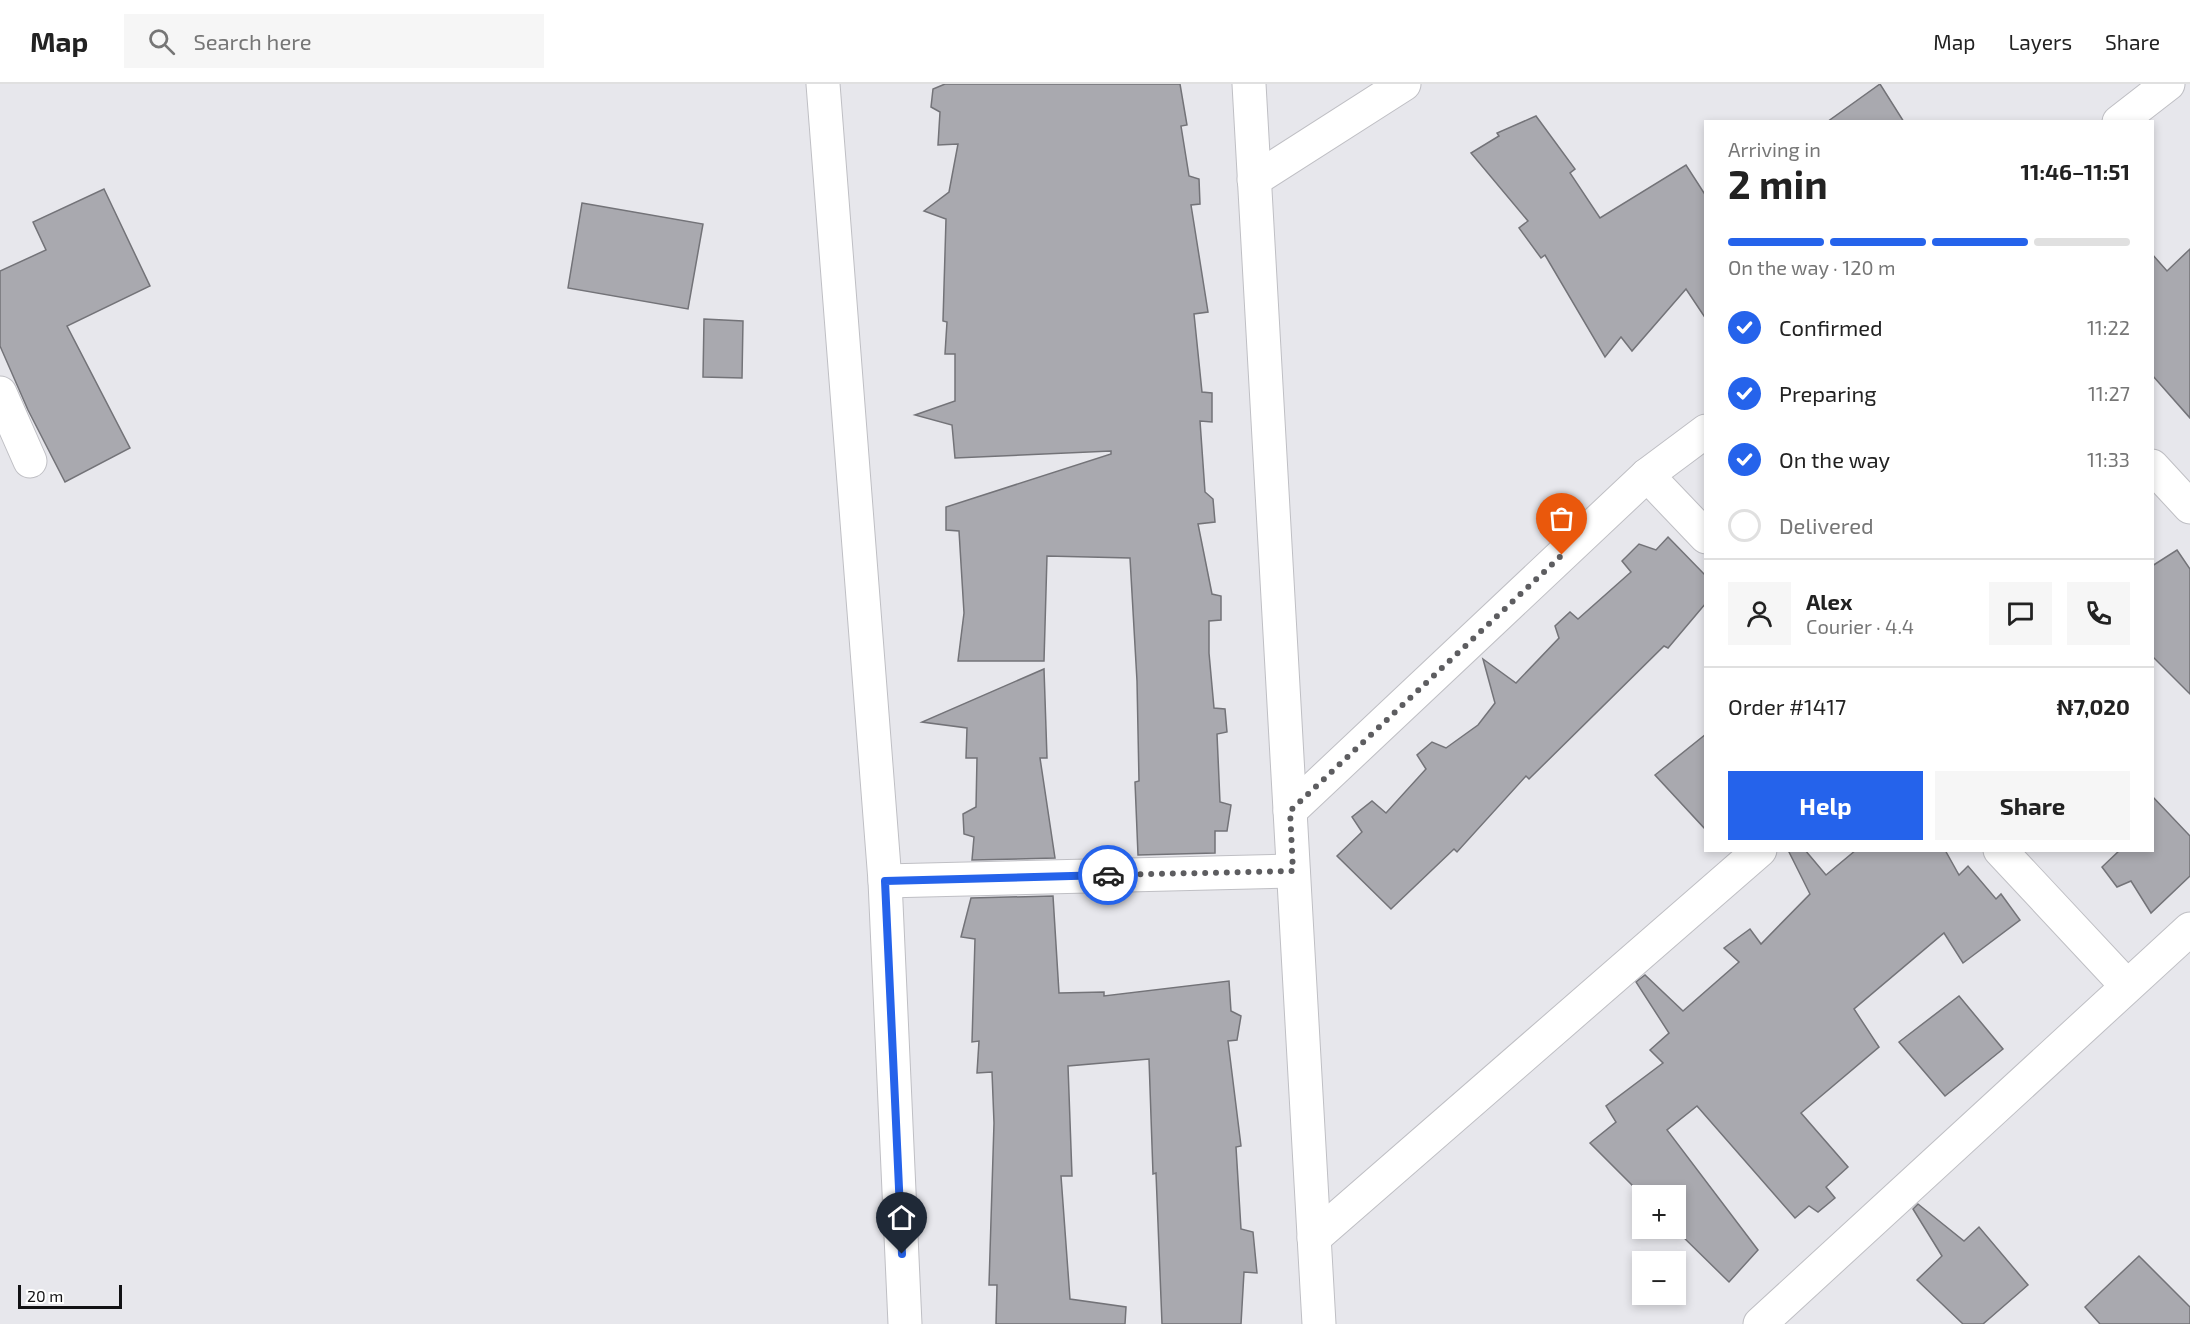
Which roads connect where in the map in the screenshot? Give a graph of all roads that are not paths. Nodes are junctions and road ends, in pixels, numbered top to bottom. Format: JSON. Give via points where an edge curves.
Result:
{"nodes":[{"id":1,"x":823,"y":84,"type":"edge"},
{"id":2,"x":1249,"y":84,"type":"edge"},
{"id":3,"x":1404,"y":84,"type":"edge"},
{"id":4,"x":2169,"y":84,"type":"edge"},
{"id":5,"x":2122,"y":120,"type":"edge"},
{"id":6,"x":1254,"y":180,"type":"junction"},
{"id":7,"x":0,"y":393,"type":"edge"},
{"id":8,"x":1704,"y":432,"type":"edge"},
{"id":9,"x":30,"y":461,"type":"dead end"},
{"id":10,"x":2154,"y":468,"type":"edge"},
{"id":11,"x":1647,"y":475,"type":"junction"},
{"id":12,"x":2190,"y":507,"type":"edge"},
{"id":13,"x":1704,"y":535,"type":"edge"},
{"id":14,"x":1290,"y":811,"type":"junction"},
{"id":15,"x":1758,"y":852,"type":"edge"},
{"id":16,"x":2002,"y":852,"type":"edge"},
{"id":17,"x":1293,"y":871,"type":"junction"},
{"id":18,"x":885,"y":881,"type":"junction"},
{"id":19,"x":2190,"y":928,"type":"edge"},
{"id":20,"x":2127,"y":986,"type":"junction"},
{"id":21,"x":1314,"y":1238,"type":"junction"},
{"id":22,"x":905,"y":1324,"type":"edge"},
{"id":23,"x":1319,"y":1324,"type":"edge"},
{"id":24,"x":1760,"y":1324,"type":"edge"}],
"edges":[{"from":1,"to":18,"type":"street"},
{"from":2,"to":6,"type":"street"},
{"from":3,"to":6,"type":"street"},
{"from":4,"to":5,"type":"street"},
{"from":6,"to":14,"type":"street"},
{"from":7,"to":9,"type":"street"},
{"from":8,"to":11,"type":"street"},
{"from":10,"to":12,"type":"street"},
{"from":11,"to":13,"type":"street"},
{"from":11,"to":14,"type":"street"},
{"from":14,"to":17,"type":"street"},
{"from":15,"to":21,"type":"street"},
{"from":16,"to":20,"type":"street"},
{"from":17,"to":18,"type":"street"},
{"from":17,"to":21,"type":"street"},
{"from":18,"to":22,"type":"street"},
{"from":19,"to":20,"type":"street"},
{"from":20,"to":24,"type":"street"},
{"from":21,"to":23,"type":"street"}]}
